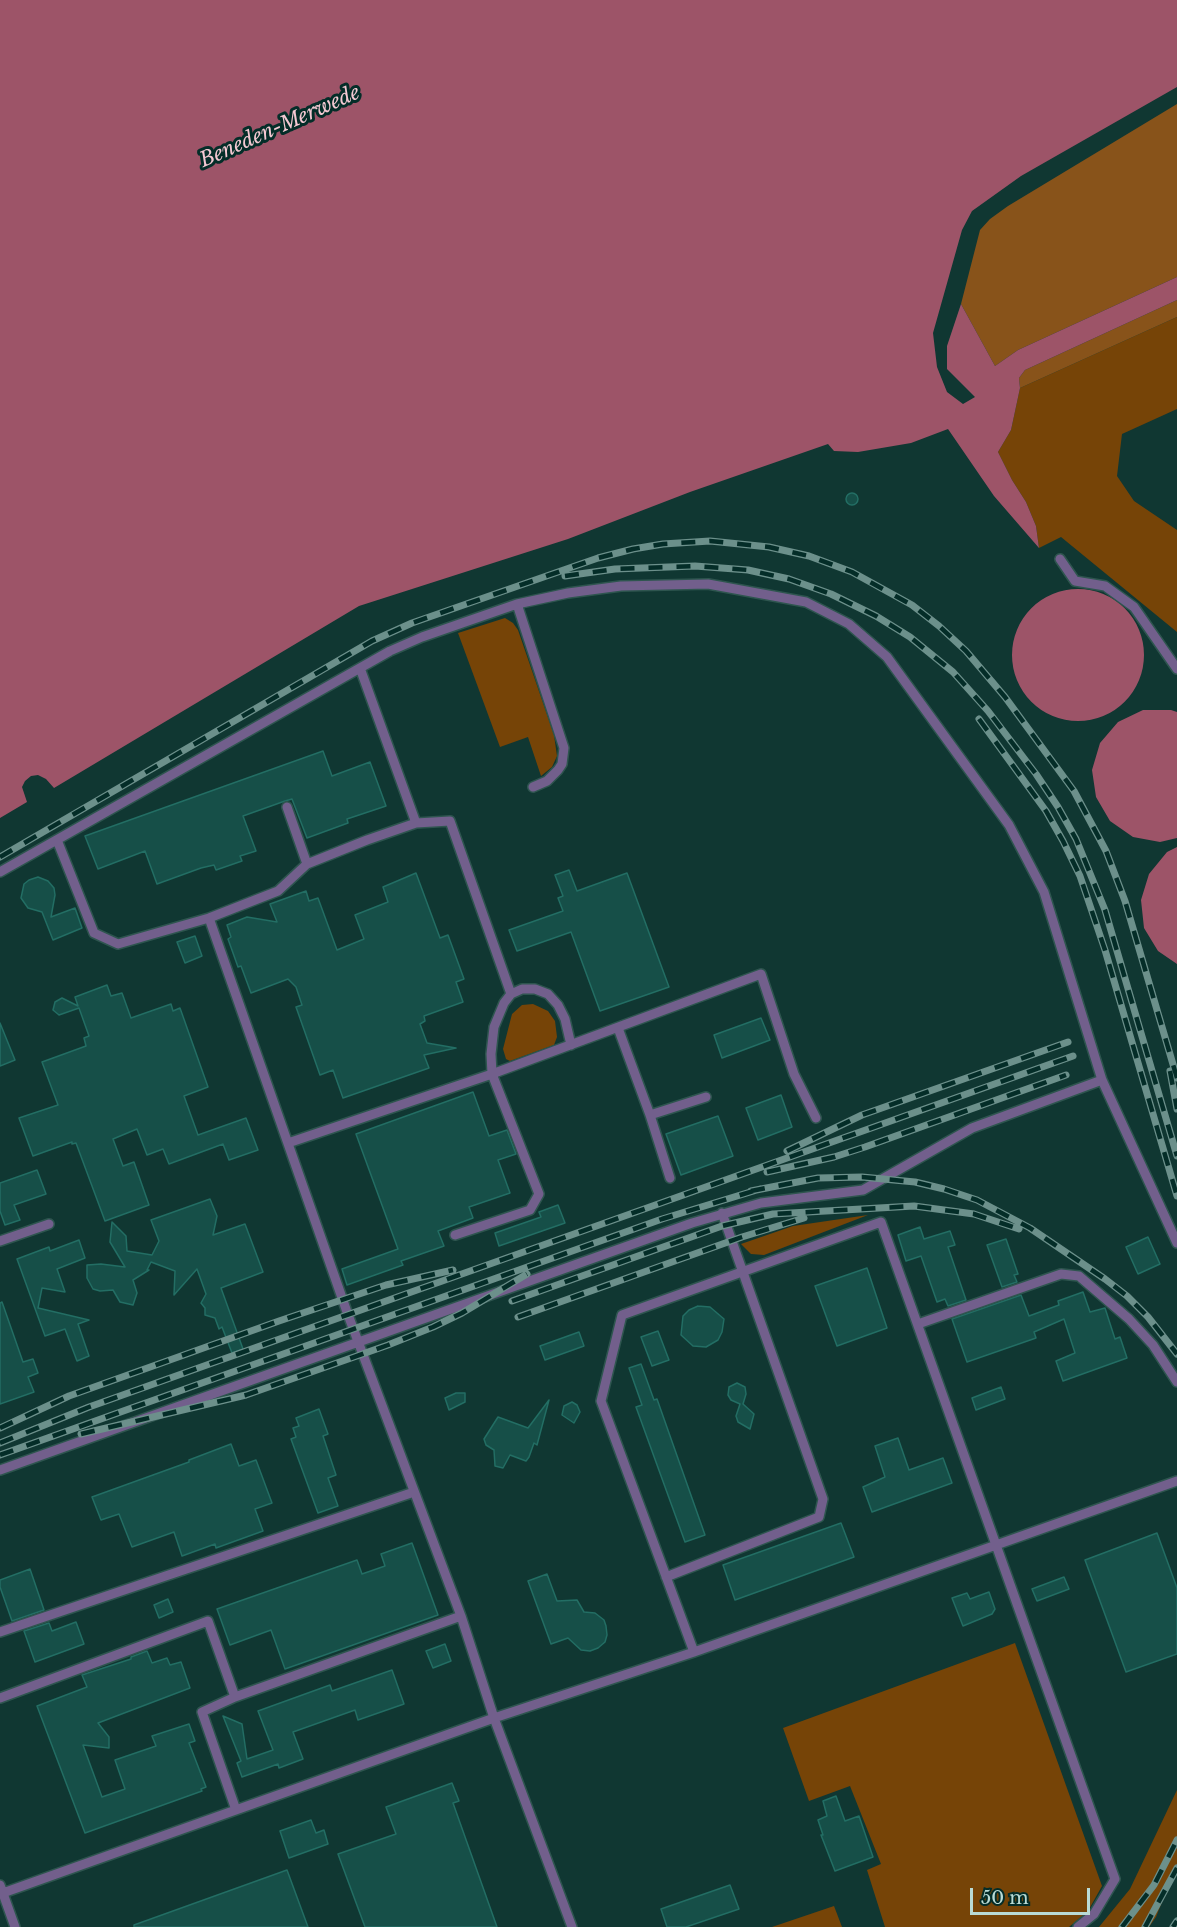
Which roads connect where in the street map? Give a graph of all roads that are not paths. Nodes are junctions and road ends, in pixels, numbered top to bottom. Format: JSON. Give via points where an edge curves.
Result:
{"nodes":[{"id":1,"x":1060,"y":559,"type":"dead end"},
{"id":2,"x":517,"y":604,"type":"junction"},
{"id":3,"x":360,"y":668,"type":"junction"},
{"id":4,"x":1177,"y":669,"type":"edge"},
{"id":5,"x":533,"y":787,"type":"dead end"},
{"id":6,"x":287,"y":807,"type":"dead end"},
{"id":7,"x":417,"y":823,"type":"junction"},
{"id":8,"x":57,"y":840,"type":"junction"},
{"id":9,"x":307,"y":864,"type":"junction"},
{"id":10,"x":0,"y":872,"type":"edge"},
{"id":11,"x":209,"y":918,"type":"junction"},
{"id":12,"x":511,"y":994,"type":"junction"},
{"id":13,"x":618,"y":1028,"type":"junction"},
{"id":14,"x":571,"y":1045,"type":"junction"},
{"id":15,"x":492,"y":1074,"type":"junction"},
{"id":16,"x":1102,"y":1080,"type":"junction"},
{"id":17,"x":706,"y":1097,"type":"dead end"},
{"id":18,"x":650,"y":1115,"type":"junction"},
{"id":19,"x":816,"y":1118,"type":"dead end"},
{"id":20,"x":288,"y":1143,"type":"junction"},
{"id":21,"x":670,"y":1178,"type":"dead end"},
{"id":22,"x":722,"y":1214,"type":"junction"},
{"id":23,"x":49,"y":1224,"type":"dead end"},
{"id":24,"x":455,"y":1235,"type":"dead end"},
{"id":25,"x":0,"y":1241,"type":"edge"},
{"id":26,"x":1177,"y":1243,"type":"edge"},
{"id":27,"x":743,"y":1272,"type":"junction"},
{"id":28,"x":918,"y":1324,"type":"junction"},
{"id":29,"x":359,"y":1341,"type":"junction"},
{"id":30,"x":1177,"y":1382,"type":"edge"},
{"id":31,"x":0,"y":1470,"type":"edge"},
{"id":32,"x":1177,"y":1481,"type":"edge"},
{"id":33,"x":414,"y":1492,"type":"junction"},
{"id":34,"x":995,"y":1546,"type":"junction"},
{"id":35,"x":666,"y":1577,"type":"junction"},
{"id":36,"x":461,"y":1616,"type":"junction"},
{"id":37,"x":0,"y":1632,"type":"edge"},
{"id":38,"x":694,"y":1652,"type":"junction"},
{"id":39,"x":235,"y":1697,"type":"junction"},
{"id":40,"x":0,"y":1698,"type":"edge"},
{"id":41,"x":494,"y":1718,"type":"junction"},
{"id":42,"x":236,"y":1809,"type":"junction"},
{"id":43,"x":1,"y":1891,"type":"edge"},
{"id":44,"x":15,"y":1927,"type":"edge"},
{"id":45,"x":572,"y":1927,"type":"edge"},
{"id":46,"x":1078,"y":1927,"type":"edge"}],
"edges":[{"from":1,"to":4,"type":"lane","via":[[1075,581],[1105,586],[1134,607]]},
{"from":2,"to":3,"type":"lane","via":[[422,637]]},
{"from":2,"to":5,"type":"lane","via":[[564,748],[558,770]]},
{"from":2,"to":16,"type":"lane","via":[[621,586],[708,585],[806,602],[849,624],[887,657],[1009,825],[1027,856],[1044,892]]},
{"from":3,"to":7,"type":"lane"},
{"from":3,"to":8,"type":"lane"},
{"from":6,"to":9,"type":"lane"},
{"from":7,"to":9,"type":"lane"},
{"from":7,"to":12,"type":"lane","via":[[450,821]]},
{"from":8,"to":10,"type":"lane"},
{"from":8,"to":11,"type":"lane","via":[[94,933],[118,944]]},
{"from":9,"to":11,"type":"lane","via":[[278,891]]},
{"from":11,"to":20,"type":"lane"},
{"from":12,"to":14,"type":"lane","via":[[535,989],[548,994],[565,1019]]},
{"from":12,"to":15,"type":"lane","via":[[494,1027]]},
{"from":13,"to":14,"type":"lane"},
{"from":13,"to":18,"type":"lane"},
{"from":13,"to":19,"type":"lane","via":[[761,974],[794,1074]]},
{"from":14,"to":15,"type":"lane"},
{"from":15,"to":20,"type":"lane"},
{"from":15,"to":24,"type":"lane","via":[[539,1194],[530,1210]]},
{"from":16,"to":22,"type":"lane","via":[[972,1128],[863,1190],[761,1203]]},
{"from":16,"to":26,"type":"lane"},
{"from":17,"to":18,"type":"lane"},
{"from":18,"to":21,"type":"lane"},
{"from":20,"to":29,"type":"lane"},
{"from":22,"to":27,"type":"lane"},
{"from":22,"to":29,"type":"lane"},
{"from":23,"to":25,"type":"lane"},
{"from":27,"to":28,"type":"lane","via":[[881,1222]]},
{"from":27,"to":35,"type":"lane","via":[[622,1315],[603,1390],[601,1401]]},
{"from":27,"to":35,"type":"lane","via":[[823,1499],[819,1517]]},
{"from":28,"to":30,"type":"lane","via":[[1061,1274],[1079,1276],[1129,1319],[1153,1345]]},
{"from":28,"to":34,"type":"lane"},
{"from":29,"to":31,"type":"lane"},
{"from":29,"to":33,"type":"lane"},
{"from":32,"to":34,"type":"lane"},
{"from":33,"to":36,"type":"lane"},
{"from":33,"to":37,"type":"lane"},
{"from":34,"to":38,"type":"lane"},
{"from":34,"to":46,"type":"lane","via":[[1115,1879],[1094,1914]]},
{"from":35,"to":38,"type":"lane"},
{"from":36,"to":39,"type":"lane"},
{"from":36,"to":41,"type":"lane"},
{"from":38,"to":41,"type":"lane"},
{"from":39,"to":40,"type":"lane","via":[[208,1621]]},
{"from":39,"to":42,"type":"lane","via":[[202,1712]]},
{"from":41,"to":42,"type":"lane"},
{"from":41,"to":45,"type":"lane"},
{"from":42,"to":43,"type":"lane"},
{"from":43,"to":44,"type":"lane"}]}
